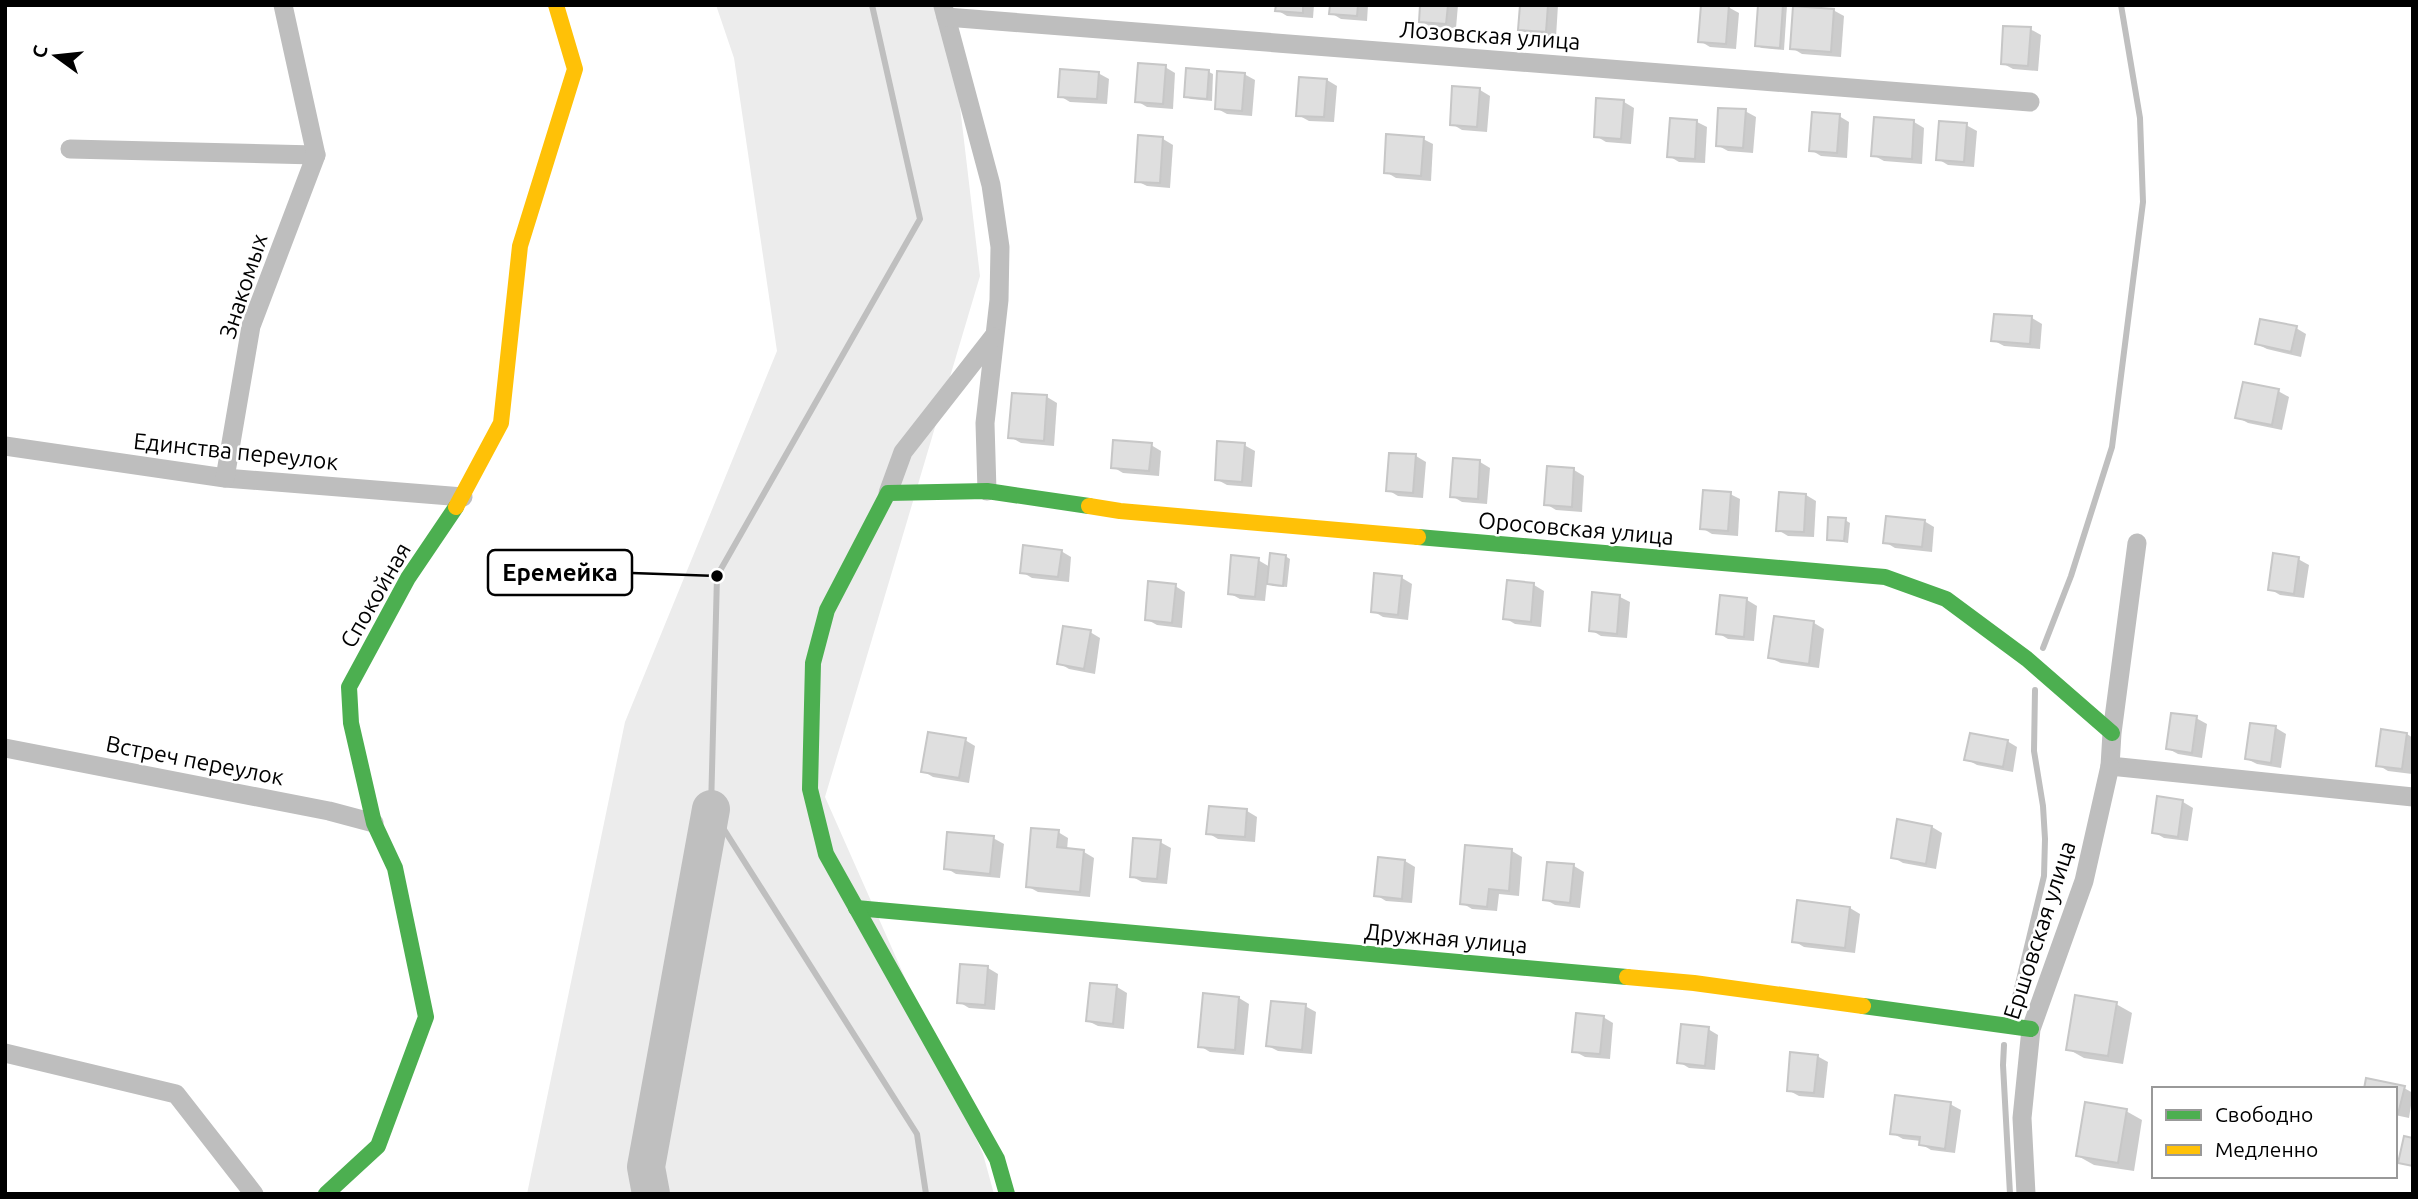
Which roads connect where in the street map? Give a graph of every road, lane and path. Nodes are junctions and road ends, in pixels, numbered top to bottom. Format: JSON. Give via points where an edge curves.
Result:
{"nodes":[{"id":1,"x":283,"y":5,"type":"edge"},
{"id":2,"x":556,"y":5,"type":"edge"},
{"id":3,"x":944,"y":11,"type":"edge"},
{"id":4,"x":2030,"y":102,"type":"dead end"},
{"id":5,"x":70,"y":149,"type":"dead end"},
{"id":6,"x":316,"y":155,"type":"junction"},
{"id":7,"x":994,"y":336,"type":"junction"},
{"id":8,"x":5,"y":446,"type":"edge"},
{"id":9,"x":225,"y":478,"type":"junction"},
{"id":10,"x":987,"y":491,"type":"junction"},
{"id":11,"x":888,"y":493,"type":"junction"},
{"id":12,"x":463,"y":497,"type":"junction"},
{"id":13,"x":2137,"y":543,"type":"dead end"},
{"id":14,"x":2112,"y":733,"type":"junction"},
{"id":15,"x":5,"y":748,"type":"edge"},
{"id":16,"x":2109,"y":766,"type":"junction"},
{"id":17,"x":2413,"y":797,"type":"edge"},
{"id":18,"x":374,"y":823,"type":"junction"},
{"id":19,"x":856,"y":908,"type":"junction"},
{"id":20,"x":2031,"y":1029,"type":"junction"},
{"id":21,"x":5,"y":1053,"type":"edge"},
{"id":22,"x":254,"y":1194,"type":"edge"},
{"id":23,"x":326,"y":1194,"type":"edge"},
{"id":24,"x":1007,"y":1194,"type":"edge"},
{"id":25,"x":2026,"y":1194,"type":"edge"}],
"edges":[{"from":1,"to":6,"type":"street"},
{"from":2,"to":12,"type":"street","name":"Спокойная","via":[[575,69],[520,246],[500,423]]},
{"from":3,"to":4,"type":"street","name":"Лозовская улица"},
{"from":3,"to":7,"type":"street","via":[[990,185],[1000,247]]},
{"from":5,"to":6,"type":"street"},
{"from":6,"to":9,"type":"street","name":"Знакомых","via":[[251,326]]},
{"from":7,"to":10,"type":"street","via":[[985,423]]},
{"from":7,"to":11,"type":"street","via":[[903,452]]},
{"from":8,"to":9,"type":"street","name":"Единства переулок"},
{"from":9,"to":12,"type":"street","name":"Единства переулок"},
{"from":10,"to":11,"type":"street","name":"Оросовская улица"},
{"from":10,"to":14,"type":"street","name":"Оросовская улица","via":[[1120,511],[1885,577],[1946,599],[2027,659]]},
{"from":11,"to":19,"type":"street","via":[[827,610],[813,663],[810,789],[826,855]]},
{"from":12,"to":18,"type":"street","name":"Спокойная","via":[[408,578],[349,687],[351,723]]},
{"from":13,"to":14,"type":"street","name":"Ершовская улица"},
{"from":14,"to":16,"type":"street","name":"Ершовская улица"},
{"from":15,"to":18,"type":"street","name":"Встреч переулок"},
{"from":16,"to":17,"type":"street"},
{"from":16,"to":20,"type":"street","name":"Ершовская улица","via":[[2084,881]]},
{"from":18,"to":23,"type":"street","name":"Спокойная","via":[[395,868],[426,1017],[378,1146]]},
{"from":19,"to":20,"type":"street","name":"Дружная улица","via":[[1694,984]]},
{"from":19,"to":24,"type":"street","via":[[997,1159]]},
{"from":20,"to":25,"type":"street","name":"Ершовская улица","via":[[2022,1118]]},
{"from":21,"to":22,"type":"street","via":[[176,1094]]}]}
